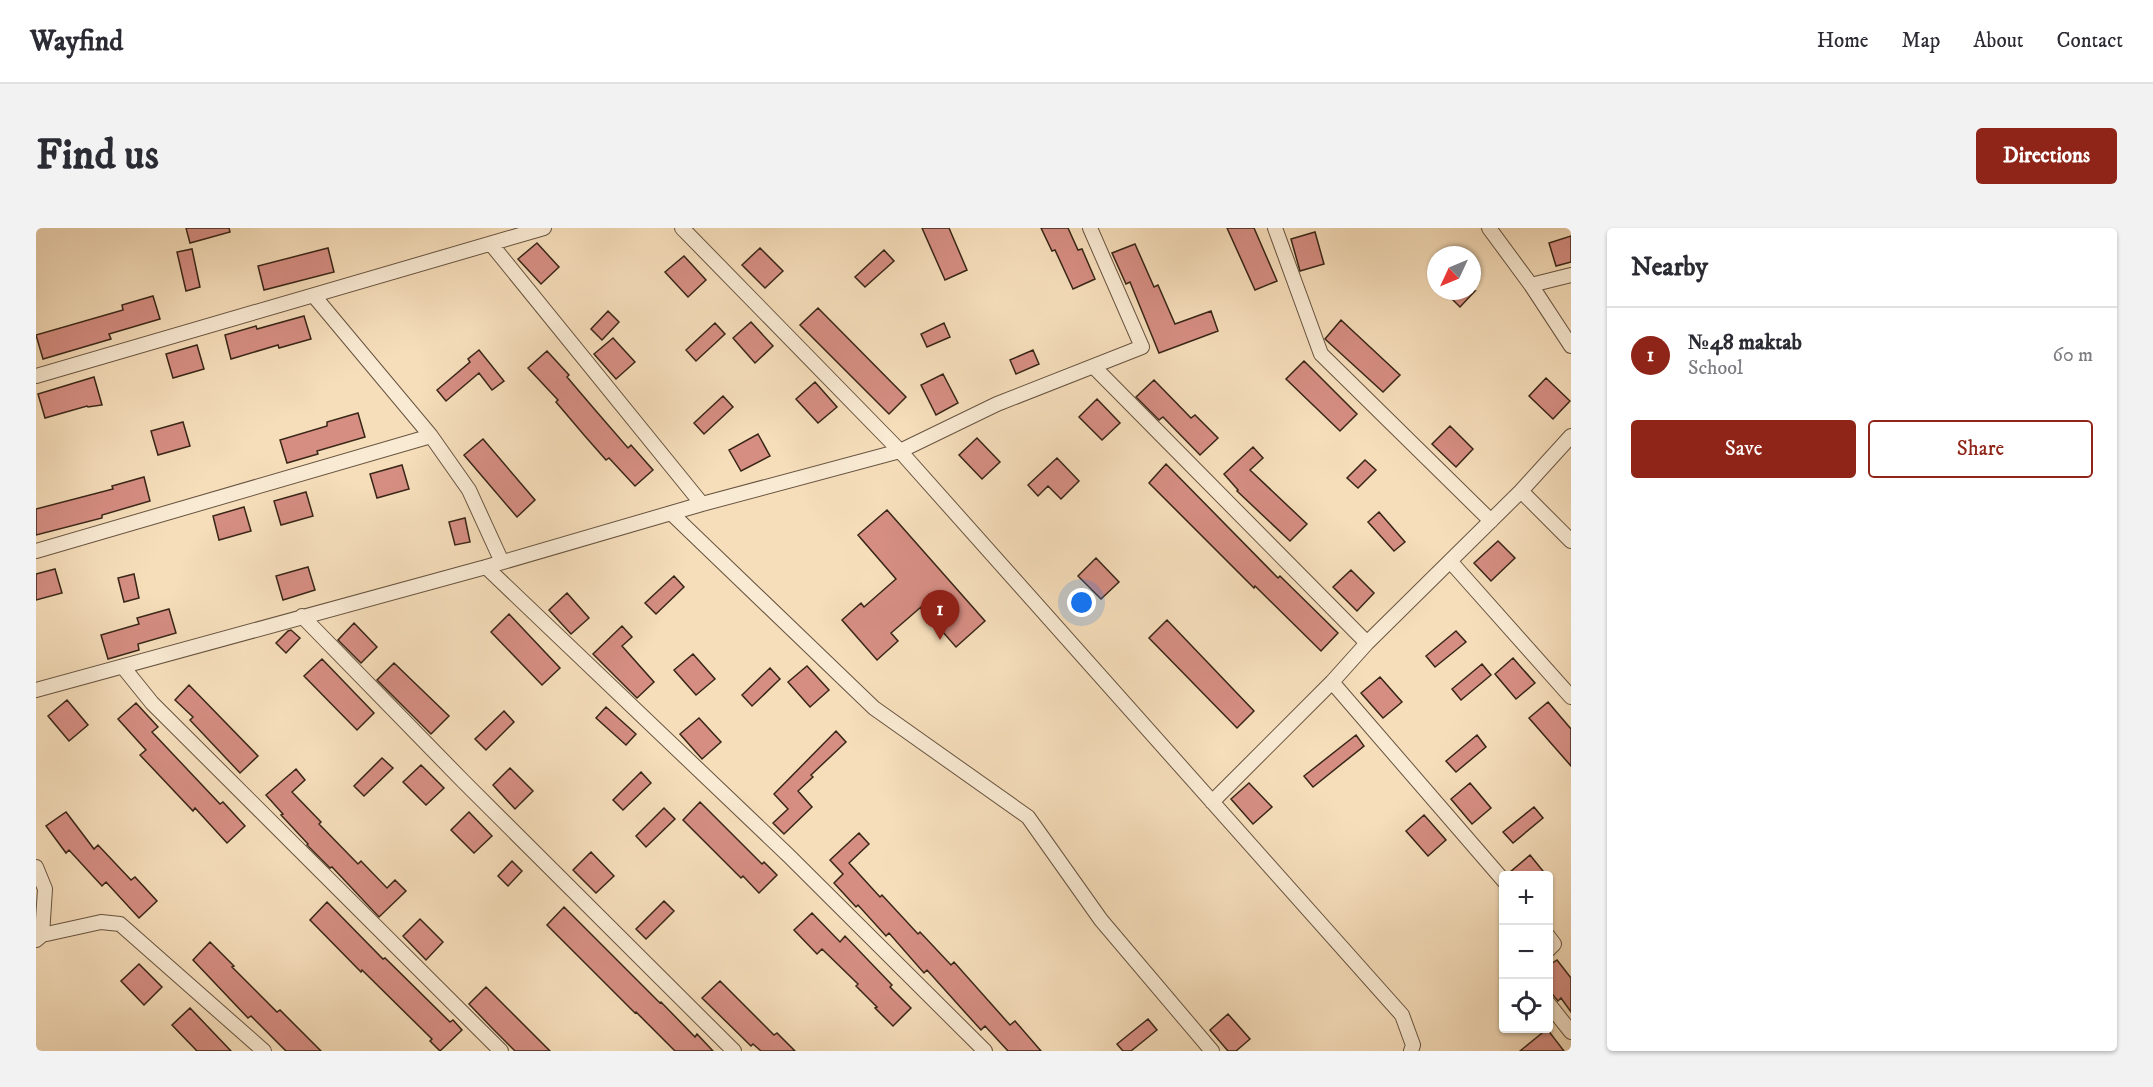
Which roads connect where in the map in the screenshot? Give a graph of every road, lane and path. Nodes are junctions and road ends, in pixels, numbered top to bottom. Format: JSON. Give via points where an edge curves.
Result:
{"nodes":[{"id":1,"x":544,"y":228,"type":"edge"},
{"id":2,"x":682,"y":228,"type":"edge"},
{"id":3,"x":1090,"y":228,"type":"edge"},
{"id":4,"x":1275,"y":228,"type":"edge"},
{"id":5,"x":1489,"y":228,"type":"edge"},
{"id":6,"x":491,"y":244,"type":"junction"},
{"id":7,"x":1571,"y":274,"type":"edge"},
{"id":8,"x":1531,"y":285,"type":"junction"},
{"id":9,"x":314,"y":296,"type":"junction"},
{"id":10,"x":1571,"y":346,"type":"edge"},
{"id":11,"x":1094,"y":367,"type":"junction"},
{"id":12,"x":36,"y":376,"type":"edge"},
{"id":13,"x":431,"y":436,"type":"junction"},
{"id":14,"x":1571,"y":436,"type":"edge"},
{"id":15,"x":900,"y":451,"type":"junction"},
{"id":16,"x":1521,"y":491,"type":"junction"},
{"id":17,"x":702,"y":504,"type":"junction"},
{"id":18,"x":671,"y":513,"type":"junction"},
{"id":19,"x":1491,"y":521,"type":"junction"},
{"id":20,"x":1571,"y":541,"type":"edge"},
{"id":21,"x":36,"y":551,"type":"edge"},
{"id":22,"x":1450,"y":561,"type":"junction"},
{"id":23,"x":502,"y":562,"type":"junction"},
{"id":24,"x":486,"y":567,"type":"junction"},
{"id":25,"x":302,"y":616,"type":"junction"},
{"id":26,"x":1367,"y":643,"type":"junction"},
{"id":27,"x":123,"y":667,"type":"junction"},
{"id":28,"x":1332,"y":682,"type":"junction"},
{"id":29,"x":36,"y":690,"type":"edge"},
{"id":30,"x":1571,"y":697,"type":"edge"},
{"id":31,"x":1212,"y":802,"type":"junction"},
{"id":32,"x":36,"y":867,"type":"edge"},
{"id":33,"x":1499,"y":876,"type":"edge"},
{"id":34,"x":39,"y":937,"type":"edge"},
{"id":35,"x":1553,"y":1009,"type":"edge"},
{"id":36,"x":1571,"y":1032,"type":"edge"},
{"id":37,"x":264,"y":1051,"type":"edge"},
{"id":38,"x":501,"y":1051,"type":"edge"},
{"id":39,"x":735,"y":1051,"type":"edge"},
{"id":40,"x":985,"y":1051,"type":"edge"},
{"id":41,"x":1212,"y":1051,"type":"edge"},
{"id":42,"x":1411,"y":1051,"type":"edge"}],
"edges":[{"from":1,"to":6,"type":"street"},
{"from":2,"to":15,"type":"street"},
{"from":3,"to":11,"type":"street","via":[[1142,346]]},
{"from":4,"to":19,"type":"street","via":[[1321,354]]},
{"from":5,"to":8,"type":"street"},
{"from":6,"to":9,"type":"street"},
{"from":6,"to":17,"type":"street"},
{"from":7,"to":8,"type":"street"},
{"from":8,"to":10,"type":"street"},
{"from":9,"to":12,"type":"street"},
{"from":9,"to":13,"type":"street"},
{"from":11,"to":15,"type":"street","via":[[997,404]]},
{"from":11,"to":26,"type":"street"},
{"from":13,"to":21,"type":"street"},
{"from":13,"to":23,"type":"street","via":[[469,490]]},
{"from":14,"to":16,"type":"street"},
{"from":15,"to":17,"type":"street"},
{"from":15,"to":31,"type":"street"},
{"from":16,"to":19,"type":"street"},
{"from":16,"to":20,"type":"street"},
{"from":17,"to":18,"type":"street"},
{"from":18,"to":23,"type":"street"},
{"from":18,"to":41,"type":"street","via":[[874,708],[1028,817],[1101,920]]},
{"from":19,"to":22,"type":"street"},
{"from":22,"to":26,"type":"street"},
{"from":22,"to":30,"type":"street"},
{"from":23,"to":24,"type":"street"},
{"from":24,"to":25,"type":"street"},
{"from":24,"to":40,"type":"street","via":[[789,856]]},
{"from":25,"to":27,"type":"street"},
{"from":25,"to":39,"type":"street"},
{"from":26,"to":28,"type":"street"},
{"from":27,"to":29,"type":"street"},
{"from":27,"to":38,"type":"street","via":[[152,703]]},
{"from":28,"to":31,"type":"street"},
{"from":28,"to":33,"type":"street"},
{"from":31,"to":42,"type":"street","via":[[1402,1015],[1413,1045]]},
{"from":32,"to":34,"type":"street","via":[[45,889]]},
{"from":34,"to":37,"type":"street","via":[[101,922],[120,924]]},
{"from":35,"to":36,"type":"street"}]}
